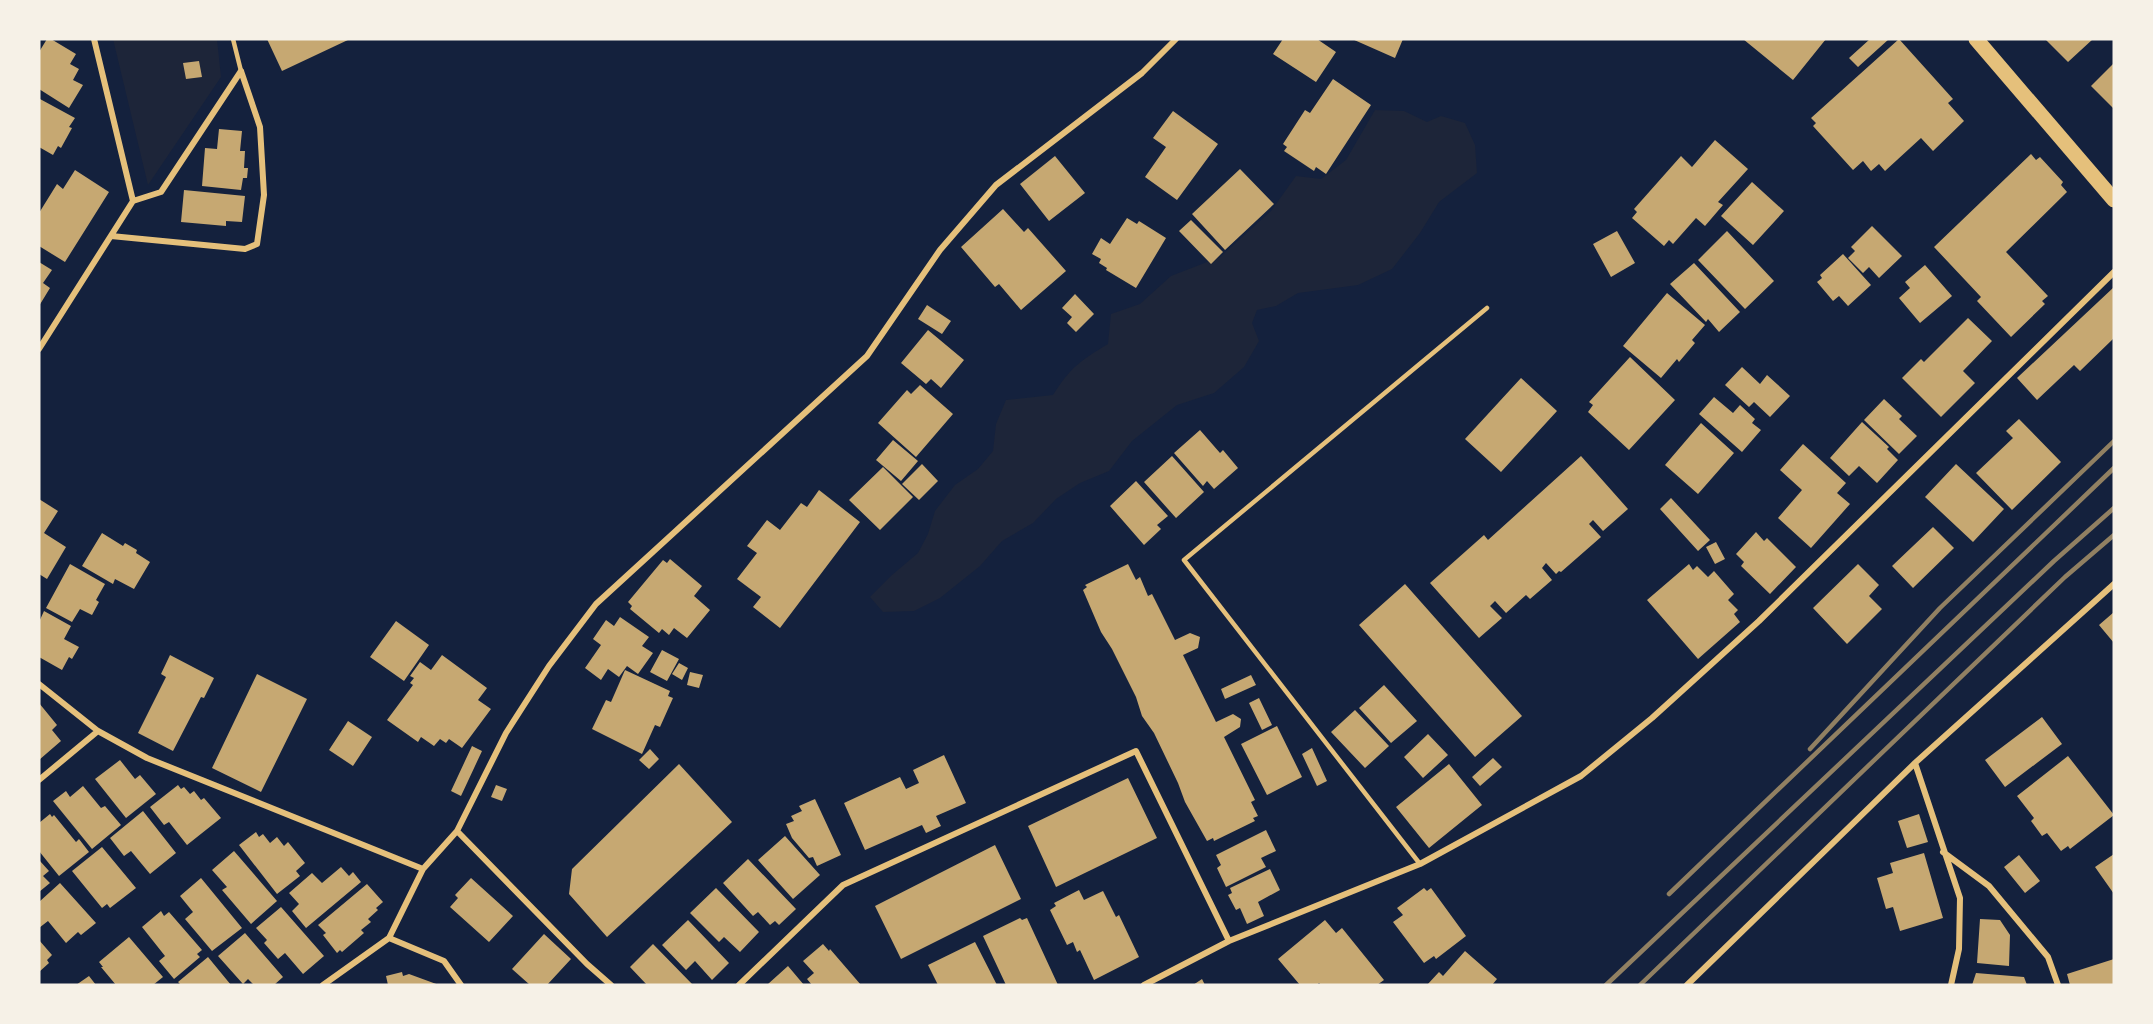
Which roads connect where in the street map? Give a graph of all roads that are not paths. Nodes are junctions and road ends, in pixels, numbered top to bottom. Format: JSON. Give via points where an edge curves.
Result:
{"nodes":[{"id":1,"x":94,"y":39,"type":"edge"},
{"id":2,"x":233,"y":39,"type":"edge"},
{"id":3,"x":1176,"y":39,"type":"edge"},
{"id":4,"x":1976,"y":39,"type":"edge"},
{"id":5,"x":241,"y":72,"type":"junction"},
{"id":6,"x":2114,"y":200,"type":"edge"},
{"id":7,"x":133,"y":201,"type":"junction"},
{"id":8,"x":111,"y":236,"type":"junction"},
{"id":9,"x":2114,"y":272,"type":"edge"},
{"id":10,"x":1487,"y":308,"type":"dead end"},
{"id":11,"x":39,"y":349,"type":"edge"},
{"id":12,"x":2114,"y":584,"type":"edge"},
{"id":13,"x":39,"y":684,"type":"edge"},
{"id":14,"x":98,"y":731,"type":"junction"},
{"id":15,"x":1915,"y":763,"type":"junction"},
{"id":16,"x":39,"y":780,"type":"edge"},
{"id":17,"x":457,"y":831,"type":"junction"},
{"id":18,"x":1943,"y":852,"type":"junction"},
{"id":19,"x":1420,"y":864,"type":"junction"},
{"id":20,"x":423,"y":869,"type":"junction"},
{"id":21,"x":389,"y":938,"type":"junction"},
{"id":22,"x":1228,"y":941,"type":"junction"},
{"id":23,"x":323,"y":985,"type":"edge"},
{"id":24,"x":460,"y":985,"type":"edge"},
{"id":25,"x":611,"y":985,"type":"edge"},
{"id":26,"x":739,"y":985,"type":"edge"},
{"id":27,"x":1144,"y":985,"type":"edge"},
{"id":28,"x":1687,"y":985,"type":"edge"},
{"id":29,"x":1951,"y":985,"type":"edge"},
{"id":30,"x":2058,"y":985,"type":"edge"}],
"edges":[{"from":1,"to":7,"type":"street"},
{"from":2,"to":5,"type":"lane"},
{"from":3,"to":17,"type":"street","via":[[1142,74],[996,184],[940,250],[867,356],[596,604],[549,666],[506,733]]},
{"from":4,"to":6,"type":"main road"},
{"from":5,"to":7,"type":"street","via":[[161,192]]},
{"from":5,"to":8,"type":"street","via":[[260,127],[264,195],[257,244],[245,249]]},
{"from":7,"to":8,"type":"street"},
{"from":8,"to":11,"type":"street"},
{"from":9,"to":19,"type":"street","via":[[1759,621],[1652,718],[1581,776]]},
{"from":10,"to":19,"type":"lane","via":[[1184,560]]},
{"from":12,"to":15,"type":"street"},
{"from":13,"to":14,"type":"street"},
{"from":14,"to":16,"type":"street"},
{"from":14,"to":20,"type":"street","via":[[147,758]]},
{"from":15,"to":18,"type":"street"},
{"from":15,"to":28,"type":"street"},
{"from":17,"to":20,"type":"street"},
{"from":17,"to":25,"type":"street"},
{"from":18,"to":29,"type":"street","via":[[1960,898],[1959,949]]},
{"from":18,"to":30,"type":"street","via":[[1989,886],[2048,957]]},
{"from":19,"to":22,"type":"street"},
{"from":20,"to":21,"type":"street"},
{"from":21,"to":23,"type":"street"},
{"from":21,"to":24,"type":"street","via":[[444,961]]},
{"from":22,"to":26,"type":"street","via":[[1136,751],[843,885]]},
{"from":22,"to":27,"type":"street"}]}
